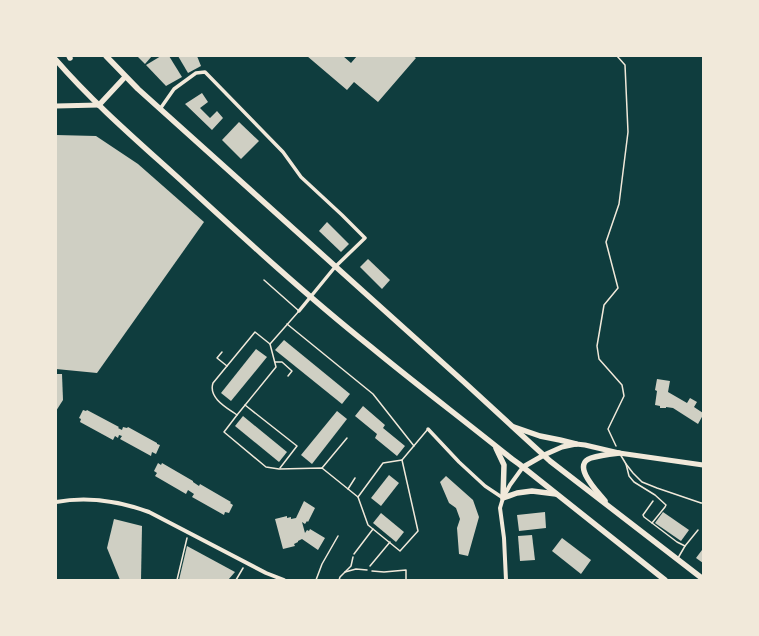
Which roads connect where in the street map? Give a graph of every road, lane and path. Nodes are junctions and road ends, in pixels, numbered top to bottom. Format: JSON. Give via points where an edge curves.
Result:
{"nodes":[{"id":1,"x":106,"y":56,"type":"edge"},
{"id":2,"x":617,"y":56,"type":"edge"},
{"id":3,"x":56,"y":60,"type":"edge"},
{"id":4,"x":125,"y":76,"type":"junction"},
{"id":5,"x":99,"y":105,"type":"junction"},
{"id":6,"x":56,"y":106,"type":"edge"},
{"id":7,"x":160,"y":109,"type":"junction"},
{"id":8,"x":336,"y":267,"type":"junction"},
{"id":9,"x":264,"y":280,"type":"dead end"},
{"id":10,"x":311,"y":297,"type":"junction"},
{"id":11,"x":299,"y":311,"type":"junction"},
{"id":12,"x":287,"y":324,"type":"junction"},
{"id":13,"x":270,"y":344,"type":"junction"},
{"id":14,"x":222,"y":352,"type":"dead end"},
{"id":15,"x":275,"y":362,"type":"junction"},
{"id":16,"x":227,"y":366,"type":"junction"},
{"id":17,"x":288,"y":376,"type":"dead end"},
{"id":18,"x":245,"y":405,"type":"junction"},
{"id":19,"x":237,"y":415,"type":"junction"},
{"id":20,"x":512,"y":427,"type":"junction"},
{"id":21,"x":428,"y":430,"type":"joint"},
{"id":22,"x":347,"y":438,"type":"dead end"},
{"id":23,"x":576,"y":444,"type":"junction"},
{"id":24,"x":414,"y":446,"type":"junction"},
{"id":25,"x":496,"y":446,"type":"junction"},
{"id":26,"x":619,"y":453,"type":"junction"},
{"id":27,"x":544,"y":455,"type":"junction"},
{"id":28,"x":402,"y":460,"type":"junction"},
{"id":29,"x":626,"y":464,"type":"junction"},
{"id":30,"x":703,"y":466,"type":"edge"},
{"id":31,"x":523,"y":467,"type":"junction"},
{"id":32,"x":279,"y":468,"type":"junction"},
{"id":33,"x":322,"y":468,"type":"junction"},
{"id":34,"x":355,"y":478,"type":"dead end"},
{"id":35,"x":348,"y":489,"type":"junction"},
{"id":36,"x":557,"y":494,"type":"junction"},
{"id":37,"x":358,"y":497,"type":"junction"},
{"id":38,"x":503,"y":498,"type":"junction"},
{"id":39,"x":654,"y":501,"type":"dead end"},
{"id":40,"x":56,"y":502,"type":"edge"},
{"id":41,"x":703,"y":503,"type":"edge"},
{"id":42,"x":608,"y":506,"type":"junction"},
{"id":43,"x":652,"y":523,"type":"junction"},
{"id":44,"x":373,"y":529,"type":"junction"},
{"id":45,"x":698,"y":530,"type":"dead end"},
{"id":46,"x":188,"y":532,"type":"junction"},
{"id":47,"x":338,"y":536,"type":"dead end"},
{"id":48,"x":390,"y":542,"type":"junction"},
{"id":49,"x":685,"y":546,"type":"junction"},
{"id":50,"x":354,"y":554,"type":"joint"},
{"id":51,"x":677,"y":559,"type":"junction"},
{"id":52,"x":246,"y":562,"type":"junction"},
{"id":53,"x":370,"y":566,"type":"dead end"},
{"id":54,"x":345,"y":572,"type":"junction"},
{"id":55,"x":703,"y":579,"type":"edge"},
{"id":56,"x":177,"y":580,"type":"edge"},
{"id":57,"x":236,"y":580,"type":"edge"},
{"id":58,"x":284,"y":580,"type":"edge"},
{"id":59,"x":316,"y":580,"type":"edge"},
{"id":60,"x":340,"y":580,"type":"edge"},
{"id":61,"x":406,"y":580,"type":"edge"},
{"id":62,"x":506,"y":580,"type":"edge"},
{"id":63,"x":665,"y":580,"type":"edge"}],
"edges":[{"from":1,"to":4,"type":"main road"},
{"from":2,"to":26,"type":"path","via":[[625,65],[628,132],[619,204],[606,242],[618,288],[604,305],[598,346],[599,359],[622,385],[624,396],[608,429]]},
{"from":3,"to":5,"type":"main road"},
{"from":4,"to":5,"type":"main road"},
{"from":4,"to":7,"type":"main road"},
{"from":5,"to":6,"type":"main road"},
{"from":5,"to":10,"type":"main road"},
{"from":7,"to":8,"type":"main road"},
{"from":7,"to":8,"type":"street","via":[[174,89],[196,73],[205,72],[282,152],[301,177],[365,238]]},
{"from":8,"to":10,"type":"street"},
{"from":8,"to":20,"type":"main road"},
{"from":9,"to":11,"type":"lane"},
{"from":10,"to":11,"type":"street"},
{"from":10,"to":25,"type":"main road"},
{"from":11,"to":12,"type":"lane"},
{"from":12,"to":13,"type":"lane"},
{"from":12,"to":24,"type":"lane","via":[[373,394]]},
{"from":13,"to":15,"type":"lane"},
{"from":13,"to":16,"type":"lane","via":[[255,332]]},
{"from":14,"to":16,"type":"lane","via":[[217,358]]},
{"from":15,"to":17,"type":"lane","via":[[282,362],[292,371]]},
{"from":15,"to":18,"type":"lane","via":[[276,367]]},
{"from":16,"to":19,"type":"lane","via":[[211,388],[215,397]]},
{"from":18,"to":19,"type":"lane"},
{"from":18,"to":32,"type":"lane","via":[[297,446]]},
{"from":19,"to":32,"type":"lane","via":[[224,432],[266,467]]},
{"from":20,"to":23,"type":"main road"},
{"from":20,"to":27,"type":"main road"},
{"from":21,"to":24,"type":"lane"},
{"from":21,"to":38,"type":"street","via":[[485,486]]},
{"from":22,"to":33,"type":"lane"},
{"from":23,"to":26,"type":"main road"},
{"from":23,"to":27,"type":"main road"},
{"from":24,"to":28,"type":"lane"},
{"from":25,"to":31,"type":"main road"},
{"from":25,"to":38,"type":"main road","via":[[504,465]]},
{"from":26,"to":29,"type":"lane"},
{"from":26,"to":30,"type":"main road"},
{"from":26,"to":42,"type":"main road","via":[[590,458],[584,464],[586,476]]},
{"from":27,"to":31,"type":"main road"},
{"from":27,"to":42,"type":"main road"},
{"from":28,"to":37,"type":"lane","via":[[383,463]]},
{"from":28,"to":48,"type":"lane","via":[[418,530],[400,551]]},
{"from":29,"to":41,"type":"lane","via":[[642,482]]},
{"from":29,"to":43,"type":"lane","via":[[629,476],[634,482],[666,505]]},
{"from":31,"to":36,"type":"main road"},
{"from":31,"to":38,"type":"street"},
{"from":32,"to":33,"type":"lane"},
{"from":33,"to":35,"type":"lane"},
{"from":34,"to":35,"type":"lane"},
{"from":35,"to":37,"type":"lane"},
{"from":36,"to":38,"type":"main road","via":[[532,491]]},
{"from":36,"to":63,"type":"main road"},
{"from":37,"to":44,"type":"lane","via":[[368,525]]},
{"from":38,"to":62,"type":"street","via":[[500,508]]},
{"from":39,"to":43,"type":"lane","via":[[643,515]]},
{"from":40,"to":46,"type":"street","via":[[118,502],[149,512]]},
{"from":42,"to":51,"type":"main road"},
{"from":43,"to":49,"type":"lane"},
{"from":44,"to":48,"type":"lane"},
{"from":44,"to":50,"type":"lane"},
{"from":45,"to":49,"type":"lane"},
{"from":46,"to":52,"type":"street"},
{"from":46,"to":56,"type":"path"},
{"from":47,"to":59,"type":"lane"},
{"from":48,"to":53,"type":"lane"},
{"from":49,"to":51,"type":"lane"},
{"from":50,"to":54,"type":"path","via":[[351,566]]},
{"from":51,"to":55,"type":"main road"},
{"from":52,"to":57,"type":"path"},
{"from":52,"to":58,"type":"street"},
{"from":54,"to":60,"type":"path"},
{"from":54,"to":61,"type":"path","via":[[406,570]]}]}
